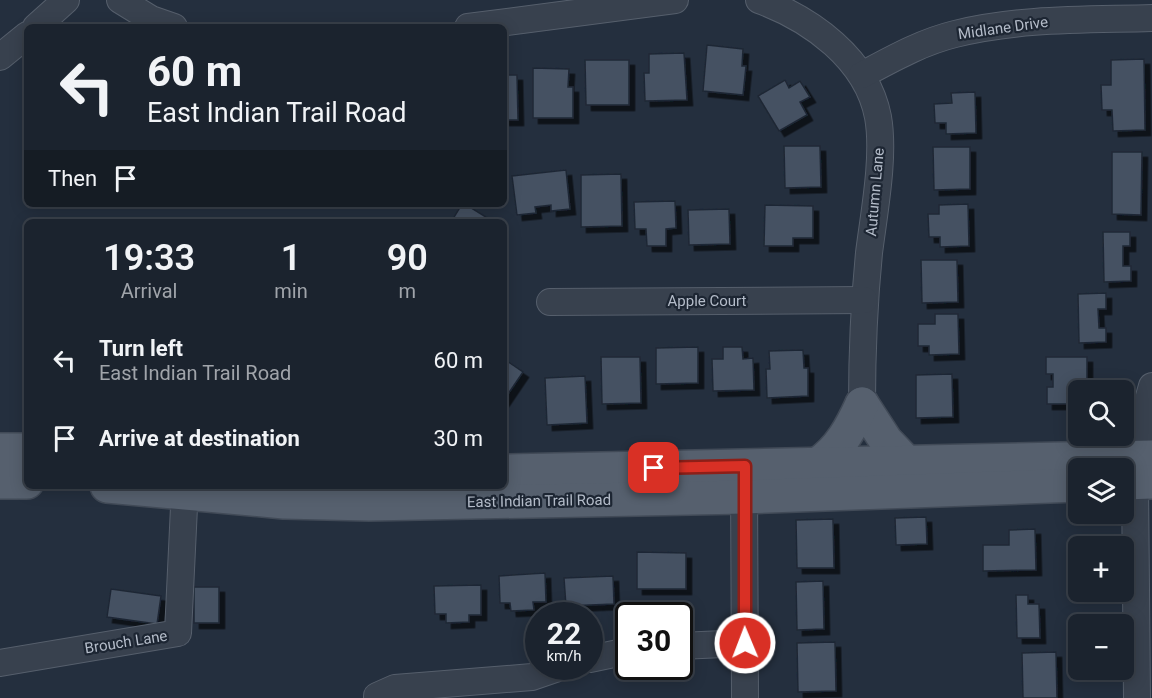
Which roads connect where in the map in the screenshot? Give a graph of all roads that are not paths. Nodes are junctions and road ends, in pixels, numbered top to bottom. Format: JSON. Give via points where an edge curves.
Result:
{"nodes":[{"id":1,"x":66,"y":0,"type":"edge"},
{"id":2,"x":120,"y":0,"type":"edge"},
{"id":3,"x":675,"y":0,"type":"edge"},
{"id":4,"x":759,"y":0,"type":"edge"},
{"id":5,"x":1152,"y":18,"type":"edge"},
{"id":6,"x":39,"y":24,"type":"edge"},
{"id":7,"x":165,"y":24,"type":"edge"},
{"id":8,"x":491,"y":24,"type":"edge"},
{"id":9,"x":24,"y":37,"type":"edge"},
{"id":10,"x":0,"y":57,"type":"edge"},
{"id":11,"x":862,"y":75,"type":"junction"},
{"id":12,"x":864,"y":300,"type":"junction"},
{"id":13,"x":550,"y":302,"type":"dead end"},
{"id":14,"x":1152,"y":386,"type":"edge"},
{"id":15,"x":862,"y":404,"type":"junction"},
{"id":16,"x":0,"y":450,"type":"edge"},
{"id":17,"x":24,"y":450,"type":"edge"},
{"id":18,"x":907,"y":463,"type":"junction"},
{"id":19,"x":818,"y":464,"type":"junction"},
{"id":20,"x":507,"y":471,"type":"edge"},
{"id":21,"x":1140,"y":473,"type":"edge"},
{"id":22,"x":0,"y":482,"type":"edge"},
{"id":23,"x":24,"y":482,"type":"edge"},
{"id":24,"x":744,"y":482,"type":"junction"},
{"id":25,"x":1068,"y":485,"type":"edge"},
{"id":26,"x":184,"y":489,"type":"edge"},
{"id":27,"x":745,"y":643,"type":"junction"},
{"id":28,"x":1144,"y":644,"type":"edge"},
{"id":29,"x":693,"y":645,"type":"edge"},
{"id":30,"x":0,"y":663,"type":"edge"},
{"id":31,"x":525,"y":677,"type":"edge"},
{"id":32,"x":377,"y":697,"type":"edge"},
{"id":33,"x":745,"y":698,"type":"edge"},
{"id":34,"x":1137,"y":698,"type":"edge"}],
"edges":[{"from":1,"to":6,"type":"street"},
{"from":2,"to":7,"type":"street"},
{"from":3,"to":8,"type":"street"},
{"from":4,"to":11,"type":"street","name":"Autumn Lane","via":[[786,10],[816,29]]},
{"from":5,"to":11,"type":"street","name":"Midlane Drive","via":[[1023,22],[985,28],[924,45]]},
{"from":9,"to":10,"type":"street"},
{"from":11,"to":12,"type":"street","name":"Autumn Lane","via":[[878,116],[879,155]]},
{"from":12,"to":13,"type":"street","name":"Apple Court"},
{"from":12,"to":15,"type":"street","name":"Autumn Lane"},
{"from":14,"to":21,"type":"street","via":[[1146,406]]},
{"from":15,"to":18,"type":"main road","via":[[886,441]]},
{"from":15,"to":19,"type":"main road","via":[[842,442]]},
{"from":16,"to":17,"type":"main road"},
{"from":18,"to":19,"type":"main road","name":"East Indian Trail Road"},
{"from":18,"to":21,"type":"main road","name":"East Indian Trail Road"},
{"from":19,"to":24,"type":"main road","name":"East Indian Trail Road"},
{"from":20,"to":24,"type":"main road","name":"East Indian Trail Road"},
{"from":21,"to":28,"type":"street"},
{"from":22,"to":23,"type":"main road"},
{"from":24,"to":25,"type":"main road","name":"East Indian Trail Road"},
{"from":24,"to":26,"type":"main road","name":"East Indian Trail Road","via":[[369,504],[284,502]]},
{"from":24,"to":27,"type":"street"},
{"from":26,"to":30,"type":"street","name":"Brouch Lane","via":[[178,633]]},
{"from":27,"to":29,"type":"street"},
{"from":27,"to":33,"type":"street"},
{"from":28,"to":34,"type":"street"},
{"from":31,"to":32,"type":"street","via":[[395,688]]}]}
